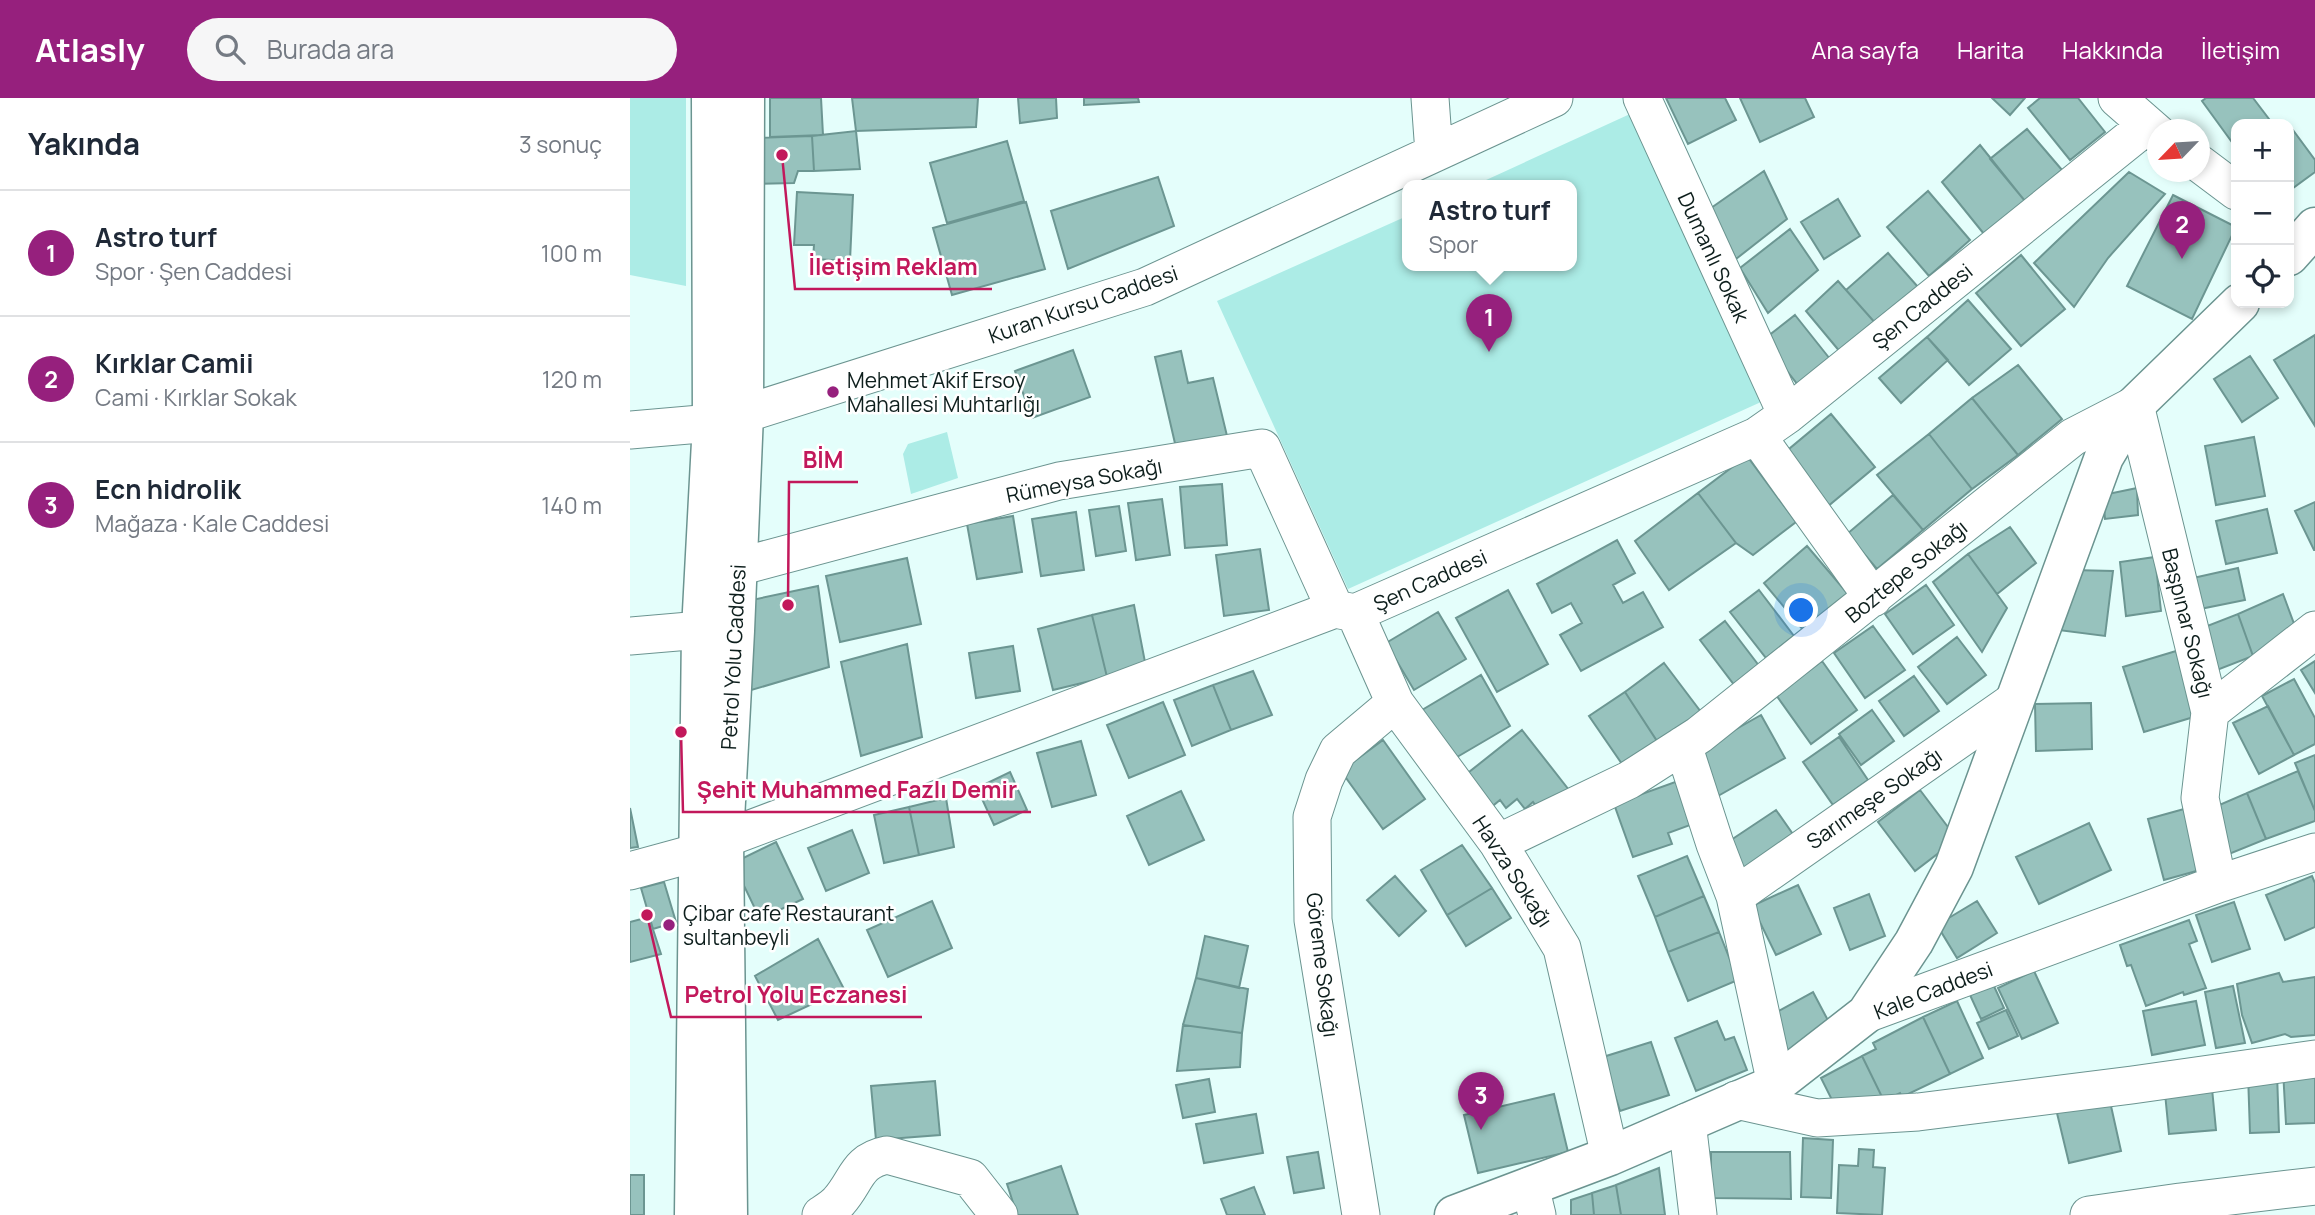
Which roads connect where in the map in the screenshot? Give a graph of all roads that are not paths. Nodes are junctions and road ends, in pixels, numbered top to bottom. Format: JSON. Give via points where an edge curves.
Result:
{"nodes":[{"id":1,"x":711,"y":98,"type":"edge"},
{"id":2,"x":745,"y":98,"type":"edge"},
{"id":3,"x":1430,"y":98,"type":"edge"},
{"id":4,"x":1555,"y":98,"type":"edge"},
{"id":5,"x":1642,"y":98,"type":"edge"},
{"id":6,"x":2117,"y":98,"type":"edge"},
{"id":7,"x":2147,"y":125,"type":"edge"},
{"id":8,"x":2147,"y":134,"type":"edge"},
{"id":9,"x":1434,"y":153,"type":"junction"},
{"id":10,"x":2210,"y":172,"type":"edge"},
{"id":11,"x":2231,"y":187,"type":"edge"},
{"id":12,"x":2235,"y":308,"type":"edge"},
{"id":13,"x":2135,"y":405,"type":"junction"},
{"id":14,"x":1787,"y":415,"type":"junction"},
{"id":15,"x":728,"y":419,"type":"junction"},
{"id":16,"x":630,"y":430,"type":"edge"},
{"id":17,"x":1757,"y":436,"type":"junction"},
{"id":18,"x":738,"y":567,"type":"junction"},
{"id":19,"x":1873,"y":598,"type":"junction"},
{"id":20,"x":1345,"y":611,"type":"junction"},
{"id":21,"x":701,"y":629,"type":"junction"},
{"id":22,"x":2315,"y":630,"type":"edge"},
{"id":23,"x":630,"y":636,"type":"edge"},
{"id":24,"x":2014,"y":701,"type":"junction"},
{"id":25,"x":1395,"y":703,"type":"junction"},
{"id":26,"x":2210,"y":712,"type":"junction"},
{"id":27,"x":1683,"y":745,"type":"junction"},
{"id":28,"x":1498,"y":842,"type":"junction"},
{"id":29,"x":711,"y":845,"type":"junction"},
{"id":30,"x":2315,"y":852,"type":"edge"},
{"id":31,"x":630,"y":871,"type":"edge"},
{"id":32,"x":2218,"y":884,"type":"junction"},
{"id":33,"x":1735,"y":896,"type":"junction"},
{"id":34,"x":1866,"y":1014,"type":"junction"},
{"id":35,"x":2315,"y":1059,"type":"edge"},
{"id":36,"x":1776,"y":1084,"type":"junction"},
{"id":37,"x":1736,"y":1100,"type":"junction"},
{"id":38,"x":1687,"y":1122,"type":"junction"},
{"id":39,"x":1610,"y":1156,"type":"junction"},
{"id":40,"x":2315,"y":1186,"type":"edge"},
{"id":41,"x":1533,"y":1201,"type":"edge"},
{"id":42,"x":694,"y":1215,"type":"edge"},
{"id":43,"x":728,"y":1215,"type":"edge"},
{"id":44,"x":821,"y":1215,"type":"edge"},
{"id":45,"x":999,"y":1215,"type":"edge"},
{"id":46,"x":1362,"y":1215,"type":"edge"},
{"id":47,"x":1454,"y":1215,"type":"edge"},
{"id":48,"x":1698,"y":1215,"type":"edge"},
{"id":49,"x":2089,"y":1215,"type":"edge"}],
"edges":[{"from":1,"to":15,"type":"main road","name":"Petrol Yolu Caddesi"},
{"from":2,"to":15,"type":"main road","name":"Petrol Yolu Caddesi"},
{"from":3,"to":9,"type":"street"},
{"from":4,"to":9,"type":"street","name":"Kuran Kursu Caddesi"},
{"from":5,"to":14,"type":"street","name":"Dumanlı Sokak"},
{"from":6,"to":7,"type":"street"},
{"from":8,"to":14,"type":"street","name":"Şen Caddesi"},
{"from":9,"to":15,"type":"street","name":"Kuran Kursu Caddesi","via":[[1145,287]]},
{"from":10,"to":11,"type":"street"},
{"from":12,"to":13,"type":"main road"},
{"from":13,"to":19,"type":"street","name":"Boztepe Sokağı","via":[[2073,437]]},
{"from":13,"to":24,"type":"main road","via":[[2104,457]]},
{"from":13,"to":26,"type":"street","name":"Başpınar Sokağı"},
{"from":14,"to":17,"type":"street","name":"Şen Caddesi"},
{"from":15,"to":16,"type":"street","name":"Kuran Kursu Caddesi"},
{"from":15,"to":18,"type":"main road","name":"Petrol Yolu Caddesi"},
{"from":15,"to":21,"type":"main road","name":"Petrol Yolu Caddesi"},
{"from":17,"to":19,"type":"street"},
{"from":17,"to":20,"type":"street","name":"Şen Caddesi"},
{"from":18,"to":20,"type":"street","name":"Rümeysa Sokağı","via":[[1059,481],[1262,448]]},
{"from":18,"to":29,"type":"main road","name":"Petrol Yolu Caddesi"},
{"from":19,"to":27,"type":"street","name":"Boztepe Sokağı"},
{"from":20,"to":25,"type":"street","name":"Havza Sokağı"},
{"from":20,"to":29,"type":"street","name":"Şen Caddesi"},
{"from":21,"to":23,"type":"street"},
{"from":21,"to":29,"type":"main road","name":"Petrol Yolu Caddesi"},
{"from":22,"to":26,"type":"street"},
{"from":24,"to":33,"type":"street","name":"Sarımeşe Sokağı"},
{"from":24,"to":34,"type":"main road","via":[[1954,867],[1914,942]]},
{"from":25,"to":28,"type":"street","name":"Havza Sokağı"},
{"from":25,"to":46,"type":"street","name":"Göreme Sokağı","via":[[1338,751],[1312,817],[1313,920]]},
{"from":26,"to":32,"type":"street","name":"Başpınar Sokağı","via":[[2200,798]]},
{"from":27,"to":28,"type":"street","name":"Boztepe Sokağı","via":[[1629,780]]},
{"from":27,"to":33,"type":"street"},
{"from":28,"to":39,"type":"street","name":"Havza Sokağı","via":[[1562,948]]},
{"from":29,"to":31,"type":"street","name":"Şen Caddesi"},
{"from":29,"to":42,"type":"main road","name":"Petrol Yolu Caddesi"},
{"from":29,"to":43,"type":"main road","name":"Petrol Yolu Caddesi"},
{"from":30,"to":32,"type":"street","name":"Kale Caddesi"},
{"from":32,"to":34,"type":"street","name":"Kale Caddesi"},
{"from":33,"to":36,"type":"street"},
{"from":34,"to":36,"type":"main road","name":"Kale Caddesi"},
{"from":35,"to":37,"type":"street","via":[[1918,1112],[1817,1118]]},
{"from":36,"to":37,"type":"main road","name":"Kale Caddesi"},
{"from":37,"to":38,"type":"main road","name":"Kale Caddesi"},
{"from":38,"to":39,"type":"main road","name":"Kale Caddesi"},
{"from":38,"to":48,"type":"street"},
{"from":39,"to":41,"type":"main road","name":"Kale Caddesi"},
{"from":40,"to":49,"type":"street"},
{"from":41,"to":47,"type":"main road","name":"Kale Caddesi"},
{"from":44,"to":45,"type":"street","via":[[839,1201],[860,1168],[887,1155],[970,1178]]}]}
